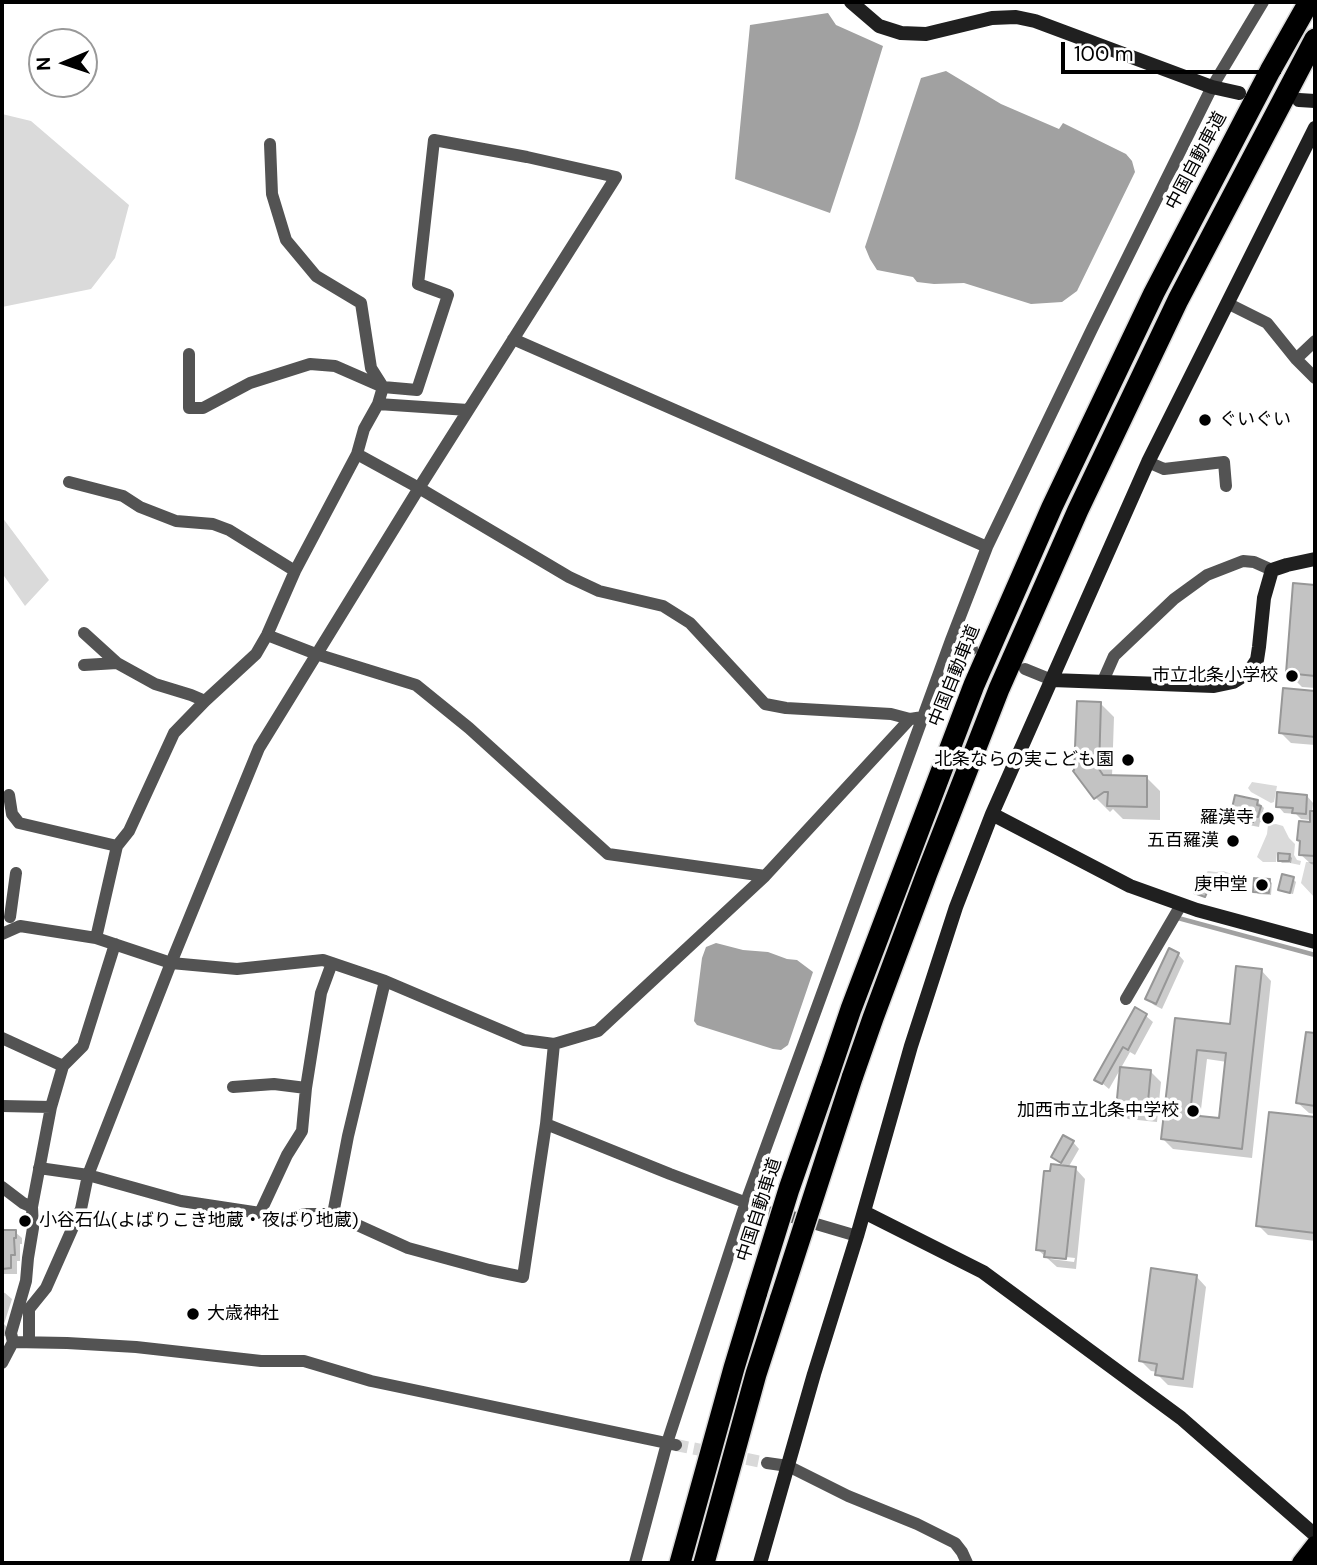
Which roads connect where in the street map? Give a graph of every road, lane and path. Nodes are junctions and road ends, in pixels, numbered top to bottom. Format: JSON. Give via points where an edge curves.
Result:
{"nodes":[{"id":1,"x":851,"y":2,"type":"edge"},
{"id":2,"x":1264,"y":2,"type":"edge"},
{"id":3,"x":1309,"y":2,"type":"edge"},
{"id":4,"x":1315,"y":39,"type":"edge"},
{"id":5,"x":1212,"y":87,"type":"junction"},
{"id":6,"x":1238,"y":93,"type":"dead end"},
{"id":7,"x":1300,"y":100,"type":"dead end"},
{"id":8,"x":1315,"y":101,"type":"edge"},
{"id":9,"x":1315,"y":128,"type":"edge"},
{"id":10,"x":270,"y":145,"type":"dead end"},
{"id":11,"x":1227,"y":303,"type":"junction"},
{"id":12,"x":513,"y":339,"type":"junction"},
{"id":13,"x":1315,"y":341,"type":"edge"},
{"id":14,"x":189,"y":354,"type":"dead end"},
{"id":15,"x":1296,"y":359,"type":"junction"},
{"id":16,"x":1315,"y":378,"type":"edge"},
{"id":17,"x":383,"y":387,"type":"junction"},
{"id":18,"x":378,"y":404,"type":"junction"},
{"id":19,"x":468,"y":410,"type":"junction"},
{"id":20,"x":357,"y":454,"type":"junction"},
{"id":21,"x":1148,"y":462,"type":"junction"},
{"id":22,"x":69,"y":482,"type":"dead end"},
{"id":23,"x":1226,"y":486,"type":"dead end"},
{"id":24,"x":419,"y":488,"type":"junction"},
{"id":25,"x":987,"y":547,"type":"junction"},
{"id":26,"x":1315,"y":559,"type":"edge"},
{"id":27,"x":1272,"y":570,"type":"junction"},
{"id":28,"x":295,"y":571,"type":"junction"},
{"id":29,"x":84,"y":633,"type":"dead end"},
{"id":30,"x":267,"y":635,"type":"junction"},
{"id":31,"x":951,"y":640,"type":"junction"},
{"id":32,"x":972,"y":649,"type":"dead end"},
{"id":33,"x":316,"y":654,"type":"junction"},
{"id":34,"x":117,"y":663,"type":"junction"},
{"id":35,"x":84,"y":665,"type":"dead end"},
{"id":36,"x":1025,"y":669,"type":"dead end"},
{"id":37,"x":1052,"y":680,"type":"junction"},
{"id":38,"x":1103,"y":681,"type":"junction"},
{"id":39,"x":205,"y":701,"type":"junction"},
{"id":40,"x":917,"y":718,"type":"junction"},
{"id":41,"x":9,"y":795,"type":"dead end"},
{"id":42,"x":992,"y":814,"type":"junction"},
{"id":43,"x":117,"y":846,"type":"junction"},
{"id":44,"x":16,"y":873,"type":"dead end"},
{"id":45,"x":765,"y":876,"type":"junction"},
{"id":46,"x":1181,"y":905,"type":"junction"},
{"id":47,"x":6,"y":914,"type":"edge"},
{"id":48,"x":20,"y":926,"type":"junction"},
{"id":49,"x":2,"y":934,"type":"edge"},
{"id":50,"x":96,"y":937,"type":"junction"},
{"id":51,"x":1315,"y":942,"type":"edge"},
{"id":52,"x":114,"y":944,"type":"junction"},
{"id":53,"x":332,"y":962,"type":"junction"},
{"id":54,"x":171,"y":963,"type":"junction"},
{"id":55,"x":385,"y":981,"type":"junction"},
{"id":56,"x":1126,"y":999,"type":"dead end"},
{"id":57,"x":2,"y":1038,"type":"edge"},
{"id":58,"x":554,"y":1044,"type":"junction"},
{"id":59,"x":62,"y":1066,"type":"junction"},
{"id":60,"x":233,"y":1087,"type":"dead end"},
{"id":61,"x":306,"y":1088,"type":"junction"},
{"id":62,"x":2,"y":1106,"type":"edge"},
{"id":63,"x":51,"y":1107,"type":"junction"},
{"id":64,"x":546,"y":1124,"type":"junction"},
{"id":65,"x":39,"y":1168,"type":"junction"},
{"id":66,"x":88,"y":1175,"type":"junction"},
{"id":67,"x":2,"y":1187,"type":"edge"},
{"id":68,"x":746,"y":1202,"type":"junction"},
{"id":69,"x":32,"y":1207,"type":"junction"},
{"id":70,"x":864,"y":1212,"type":"junction"},
{"id":71,"x":260,"y":1213,"type":"junction"},
{"id":72,"x":333,"y":1214,"type":"junction"},
{"id":73,"x":857,"y":1236,"type":"junction"},
{"id":74,"x":13,"y":1342,"type":"junction"},
{"id":75,"x":29,"y":1342,"type":"junction"},
{"id":76,"x":2,"y":1363,"type":"edge"},
{"id":77,"x":671,"y":1444,"type":"junction"},
{"id":78,"x":767,"y":1463,"type":"tunnel mouth"},
{"id":79,"x":788,"y":1466,"type":"junction"},
{"id":80,"x":1315,"y":1535,"type":"edge"},
{"id":81,"x":1315,"y":1545,"type":"edge"},
{"id":82,"x":635,"y":1563,"type":"edge"},
{"id":83,"x":680,"y":1563,"type":"edge"},
{"id":84,"x":705,"y":1563,"type":"edge"},
{"id":85,"x":760,"y":1563,"type":"edge"},
{"id":86,"x":967,"y":1563,"type":"edge"},
{"id":87,"x":1301,"y":1563,"type":"edge"}],
"edges":[{"from":1,"to":5,"type":"street","via":[[879,26],[901,33],[926,34],[992,18],[1035,21]]},
{"from":2,"to":5,"type":"street"},
{"from":3,"to":83,"type":"highway","name":"中国自動車道","bridge":true,"via":[[1154,293],[974,685],[874,947],[789,1189]]},
{"from":4,"to":84,"type":"highway","bridge":true,"via":[[1178,300],[1077,510],[999,689],[852,1079],[756,1374]]},
{"from":5,"to":6,"type":"street"},
{"from":5,"to":25,"type":"street"},
{"from":7,"to":8,"type":"street"},
{"from":9,"to":11,"type":"street"},
{"from":10,"to":17,"type":"street","via":[[272,194],[286,240],[316,276],[361,303],[371,368]]},
{"from":11,"to":15,"type":"street","via":[[1267,323]]},
{"from":11,"to":21,"type":"street"},
{"from":12,"to":17,"type":"street","via":[[616,177],[434,140],[418,284],[449,295],[417,390]]},
{"from":12,"to":19,"type":"street"},
{"from":12,"to":25,"type":"street"},
{"from":13,"to":15,"type":"street"},
{"from":14,"to":17,"type":"street","via":[[189,408],[203,408],[250,383],[310,364],[335,366]]},
{"from":15,"to":16,"type":"street"},
{"from":17,"to":18,"type":"street"},
{"from":18,"to":19,"type":"street"},
{"from":18,"to":20,"type":"street"},
{"from":19,"to":24,"type":"street"},
{"from":20,"to":24,"type":"street"},
{"from":20,"to":28,"type":"street"},
{"from":21,"to":23,"type":"street","via":[[1164,469],[1224,463]]},
{"from":21,"to":37,"type":"street"},
{"from":22,"to":28,"type":"street","via":[[122,496],[176,521],[229,530]]},
{"from":24,"to":33,"type":"street"},
{"from":24,"to":40,"type":"street","via":[[569,577],[599,591],[663,606],[690,623],[765,705]]},
{"from":25,"to":31,"type":"street"},
{"from":26,"to":27,"type":"street"},
{"from":27,"to":38,"type":"street","via":[[1243,561],[1208,575],[1174,599],[1114,656]]},
{"from":27,"to":38,"type":"street","via":[[1257,660],[1250,672],[1214,686]]},
{"from":28,"to":30,"type":"street"},
{"from":29,"to":34,"type":"street"},
{"from":30,"to":33,"type":"street"},
{"from":30,"to":39,"type":"street","via":[[256,654]]},
{"from":31,"to":32,"type":"street"},
{"from":31,"to":40,"type":"street"},
{"from":33,"to":45,"type":"street","via":[[416,685],[608,853]]},
{"from":33,"to":54,"type":"street","via":[[259,748]]},
{"from":34,"to":35,"type":"street"},
{"from":34,"to":39,"type":"street","via":[[155,684]]},
{"from":36,"to":37,"type":"street"},
{"from":37,"to":38,"type":"street"},
{"from":37,"to":42,"type":"street"},
{"from":39,"to":43,"type":"street","via":[[174,733],[129,831]]},
{"from":40,"to":45,"type":"street"},
{"from":40,"to":68,"type":"street"},
{"from":41,"to":43,"type":"street","via":[[12,814],[19,823]]},
{"from":42,"to":46,"type":"street","via":[[1130,886]]},
{"from":42,"to":70,"type":"street","via":[[915,1033]]},
{"from":43,"to":50,"type":"street"},
{"from":44,"to":47,"type":"street"},
{"from":45,"to":58,"type":"street","via":[[598,1031]]},
{"from":46,"to":51,"type":"street"},
{"from":46,"to":56,"type":"street"},
{"from":47,"to":48,"type":"street"},
{"from":48,"to":49,"type":"street"},
{"from":48,"to":50,"type":"street"},
{"from":50,"to":52,"type":"street"},
{"from":52,"to":54,"type":"street"},
{"from":52,"to":59,"type":"street","via":[[83,1046]]},
{"from":53,"to":54,"type":"street","via":[[237,969]]},
{"from":53,"to":55,"type":"street"},
{"from":53,"to":61,"type":"street","via":[[321,993]]},
{"from":54,"to":66,"type":"street"},
{"from":55,"to":58,"type":"street","via":[[524,1040]]},
{"from":55,"to":72,"type":"street"},
{"from":57,"to":59,"type":"street"},
{"from":58,"to":64,"type":"street"},
{"from":59,"to":63,"type":"street"},
{"from":60,"to":61,"type":"street","via":[[274,1084]]},
{"from":61,"to":71,"type":"street","via":[[302,1130]]},
{"from":62,"to":63,"type":"street"},
{"from":63,"to":65,"type":"street"},
{"from":64,"to":68,"type":"street"},
{"from":64,"to":72,"type":"street","via":[[523,1277],[408,1248]]},
{"from":65,"to":66,"type":"street"},
{"from":65,"to":69,"type":"street"},
{"from":66,"to":71,"type":"street","via":[[181,1201]]},
{"from":66,"to":75,"type":"street","via":[[81,1209],[56,1268],[29,1309]]},
{"from":67,"to":69,"type":"street"},
{"from":68,"to":73,"type":"street"},
{"from":68,"to":77,"type":"street"},
{"from":69,"to":74,"type":"street","via":[[26,1281],[11,1333]]},
{"from":70,"to":73,"type":"street"},
{"from":70,"to":80,"type":"street","via":[[983,1272],[1181,1419]]},
{"from":71,"to":72,"type":"street","via":[[288,1221],[304,1214]]},
{"from":73,"to":79,"type":"street"},
{"from":74,"to":75,"type":"street"},
{"from":74,"to":76,"type":"street"},
{"from":75,"to":77,"type":"street","via":[[304,1362],[371,1381]]},
{"from":77,"to":82,"type":"street"},
{"from":78,"to":79,"type":"street"},
{"from":79,"to":85,"type":"street"},
{"from":79,"to":86,"type":"street","via":[[955,1543]]},
{"from":81,"to":87,"type":"main road"}]}
